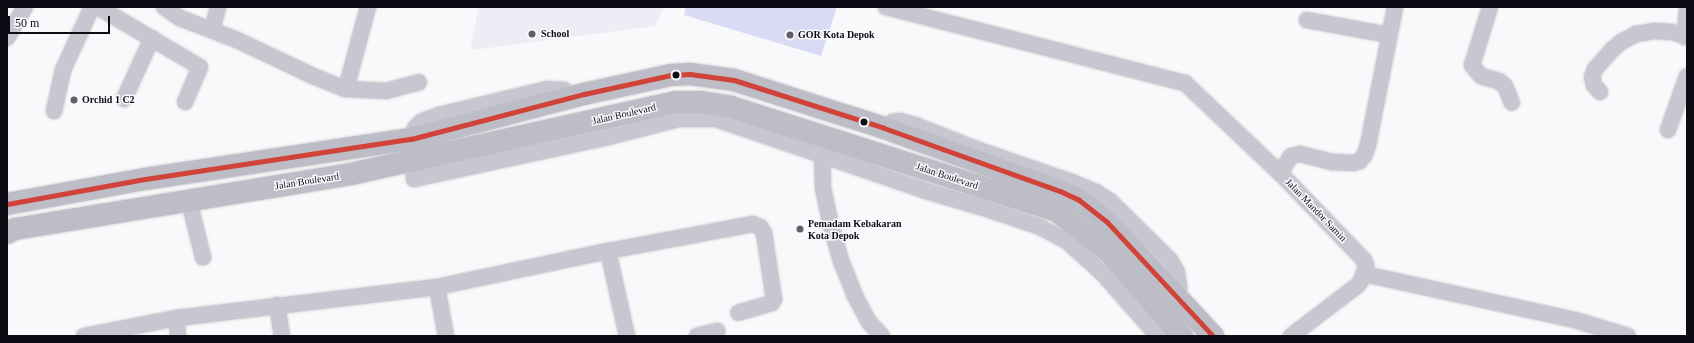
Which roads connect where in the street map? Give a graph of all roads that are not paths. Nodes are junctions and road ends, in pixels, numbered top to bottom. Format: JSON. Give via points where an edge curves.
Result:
{"nodes":[{"id":1,"x":25,"y":7,"type":"edge"},
{"id":2,"x":92,"y":7,"type":"edge"},
{"id":3,"x":98,"y":7,"type":"edge"},
{"id":4,"x":164,"y":7,"type":"edge"},
{"id":5,"x":218,"y":7,"type":"edge"},
{"id":6,"x":368,"y":7,"type":"edge"},
{"id":7,"x":886,"y":7,"type":"edge"},
{"id":8,"x":1395,"y":7,"type":"edge"},
{"id":9,"x":1490,"y":7,"type":"edge"},
{"id":10,"x":1687,"y":7,"type":"edge"},
{"id":11,"x":1307,"y":20,"type":"dead end"},
{"id":12,"x":212,"y":30,"type":"junction"},
{"id":13,"x":1389,"y":35,"type":"junction"},
{"id":14,"x":1686,"y":37,"type":"edge"},
{"id":15,"x":7,"y":38,"type":"edge"},
{"id":16,"x":152,"y":38,"type":"junction"},
{"id":17,"x":1687,"y":76,"type":"edge"},
{"id":18,"x":419,"y":82,"type":"dead end"},
{"id":19,"x":346,"y":89,"type":"junction"},
{"id":20,"x":1600,"y":92,"type":"dead end"},
{"id":21,"x":794,"y":98,"type":"junction"},
{"id":22,"x":124,"y":99,"type":"dead end"},
{"id":23,"x":186,"y":102,"type":"dead end"},
{"id":24,"x":1512,"y":103,"type":"dead end"},
{"id":25,"x":54,"y":111,"type":"dead end"},
{"id":26,"x":789,"y":126,"type":"junction"},
{"id":27,"x":1668,"y":130,"type":"dead end"},
{"id":28,"x":411,"y":139,"type":"junction"},
{"id":29,"x":822,"y":145,"type":"junction"},
{"id":30,"x":413,"y":170,"type":"junction"},
{"id":31,"x":1280,"y":173,"type":"junction"},
{"id":32,"x":189,"y":201,"type":"junction"},
{"id":33,"x":7,"y":204,"type":"edge"},
{"id":34,"x":7,"y":232,"type":"edge"},
{"id":35,"x":608,"y":251,"type":"junction"},
{"id":36,"x":203,"y":257,"type":"dead end"},
{"id":37,"x":1364,"y":274,"type":"junction"},
{"id":38,"x":437,"y":287,"type":"junction"},
{"id":39,"x":277,"y":305,"type":"junction"},
{"id":40,"x":738,"y":313,"type":"dead end"},
{"id":41,"x":177,"y":318,"type":"junction"},
{"id":42,"x":717,"y":331,"type":"dead end"},
{"id":43,"x":1596,"y":331,"type":"edge"},
{"id":44,"x":84,"y":336,"type":"edge"},
{"id":45,"x":178,"y":336,"type":"edge"},
{"id":46,"x":282,"y":336,"type":"edge"},
{"id":47,"x":446,"y":336,"type":"edge"},
{"id":48,"x":627,"y":336,"type":"edge"},
{"id":49,"x":697,"y":336,"type":"edge"},
{"id":50,"x":882,"y":336,"type":"edge"},
{"id":51,"x":1158,"y":336,"type":"edge"},
{"id":52,"x":1182,"y":336,"type":"edge"},
{"id":53,"x":1213,"y":336,"type":"edge"},
{"id":54,"x":1291,"y":336,"type":"edge"},
{"id":55,"x":1628,"y":336,"type":"edge"}],
"edges":[{"from":1,"to":15,"type":"street"},
{"from":2,"to":25,"type":"street","via":[[63,70]]},
{"from":3,"to":16,"type":"street"},
{"from":4,"to":12,"type":"street","via":[[180,18]]},
{"from":5,"to":12,"type":"street"},
{"from":6,"to":19,"type":"street"},
{"from":7,"to":31,"type":"street","via":[[1185,83]]},
{"from":8,"to":13,"type":"street","name":"Jalan Mandor Samin"},
{"from":9,"to":24,"type":"street","via":[[1472,65],[1481,76],[1499,81],[1505,86]]},
{"from":10,"to":14,"type":"street"},
{"from":11,"to":13,"type":"street"},
{"from":12,"to":19,"type":"street"},
{"from":13,"to":31,"type":"street","name":"Jalan Mandor Samin","via":[[1364,156],[1360,161],[1353,163],[1333,162],[1300,154],[1291,156]]},
{"from":14,"to":20,"type":"street","via":[[1672,32],[1654,31],[1636,34],[1622,42],[1612,49],[1595,69],[1592,77],[1594,86]]},
{"from":16,"to":22,"type":"street"},
{"from":16,"to":23,"type":"street","via":[[200,67]]},
{"from":17,"to":27,"type":"street"},
{"from":18,"to":19,"type":"street","via":[[386,91]]},
{"from":21,"to":26,"type":"main road"},
{"from":21,"to":28,"type":"main road","via":[[734,80],[690,74],[671,75],[572,97]]},
{"from":21,"to":53,"type":"main road","via":[[884,128],[1079,200],[1107,222]]},
{"from":26,"to":29,"type":"main road","name":"Jalan Boulevard"},
{"from":26,"to":30,"type":"main road","name":"Jalan Boulevard","via":[[731,107],[701,102],[676,102]]},
{"from":28,"to":30,"type":"street"},
{"from":28,"to":33,"type":"main road","via":[[145,179]]},
{"from":29,"to":30,"type":"street","via":[[716,119],[679,119],[600,139]]},
{"from":29,"to":50,"type":"street","via":[[824,188],[841,261],[860,306],[869,322]]},
{"from":29,"to":51,"type":"street","via":[[1034,225],[1068,242],[1103,274]]},
{"from":29,"to":52,"type":"main road","name":"Jalan Boulevard","via":[[1057,211],[1109,252]]},
{"from":30,"to":32,"type":"main road","name":"Jalan Boulevard","via":[[351,174]]},
{"from":31,"to":37,"type":"street","name":"Jalan Mandor Samin","via":[[1364,260]]},
{"from":32,"to":34,"type":"main road","name":"Jalan Boulevard"},
{"from":32,"to":36,"type":"street"},
{"from":35,"to":38,"type":"street"},
{"from":35,"to":40,"type":"street","via":[[753,224],[760,227],[764,233],[774,299],[772,303]]},
{"from":35,"to":48,"type":"street"},
{"from":37,"to":43,"type":"street"},
{"from":37,"to":54,"type":"street","via":[[1358,285]]},
{"from":38,"to":39,"type":"street"},
{"from":38,"to":47,"type":"street"},
{"from":39,"to":41,"type":"street"},
{"from":39,"to":46,"type":"street"},
{"from":41,"to":44,"type":"street"},
{"from":41,"to":45,"type":"street"},
{"from":42,"to":49,"type":"street"},
{"from":43,"to":55,"type":"street"}]}
